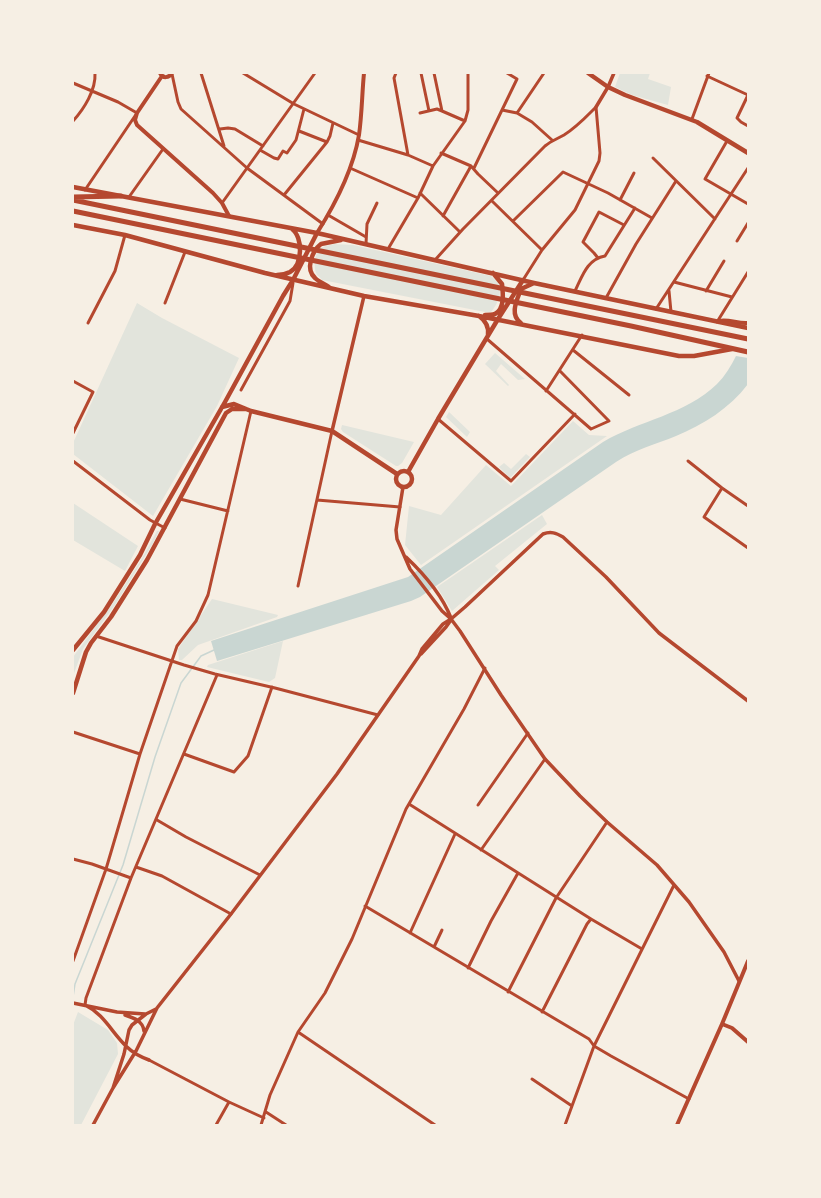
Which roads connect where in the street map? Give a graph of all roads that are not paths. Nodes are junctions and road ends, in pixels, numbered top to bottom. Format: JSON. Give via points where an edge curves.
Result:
{"nodes":[{"id":1,"x":95,"y":73,"type":"edge"},
{"id":2,"x":173,"y":73,"type":"edge"},
{"id":3,"x":201,"y":73,"type":"edge"},
{"id":4,"x":243,"y":73,"type":"edge"},
{"id":5,"x":315,"y":73,"type":"edge"},
{"id":6,"x":364,"y":73,"type":"edge"},
{"id":7,"x":396,"y":73,"type":"edge"},
{"id":8,"x":421,"y":73,"type":"edge"},
{"id":9,"x":434,"y":73,"type":"edge"},
{"id":10,"x":469,"y":73,"type":"edge"},
{"id":11,"x":507,"y":73,"type":"edge"},
{"id":12,"x":544,"y":73,"type":"edge"},
{"id":13,"x":588,"y":73,"type":"edge"},
{"id":14,"x":614,"y":73,"type":"edge"},
{"id":15,"x":161,"y":75,"type":"edge"},
{"id":16,"x":708,"y":75,"type":"edge"},
{"id":17,"x":73,"y":83,"type":"edge"},
{"id":18,"x":608,"y":86,"type":"junction"},
{"id":19,"x":92,"y":91,"type":"junction"},
{"id":20,"x":294,"y":104,"type":"junction"},
{"id":21,"x":596,"y":107,"type":"junction"},
{"id":22,"x":304,"y":109,"type":"junction"},
{"id":23,"x":502,"y":110,"type":"junction"},
{"id":24,"x":429,"y":111,"type":"junction"},
{"id":25,"x":442,"y":111,"type":"junction"},
{"id":26,"x":137,"y":113,"type":"junction"},
{"id":27,"x":420,"y":113,"type":"dead end"},
{"id":28,"x":517,"y":113,"type":"junction"},
{"id":29,"x":692,"y":119,"type":"junction"},
{"id":30,"x":73,"y":121,"type":"edge"},
{"id":31,"x":465,"y":121,"type":"junction"},
{"id":32,"x":333,"y":123,"type":"junction"},
{"id":33,"x":748,"y":126,"type":"edge"},
{"id":34,"x":220,"y":129,"type":"junction"},
{"id":35,"x":299,"y":131,"type":"junction"},
{"id":36,"x":359,"y":135,"type":"junction"},
{"id":37,"x":358,"y":140,"type":"junction"},
{"id":38,"x":552,"y":140,"type":"junction"},
{"id":39,"x":727,"y":141,"type":"junction"},
{"id":40,"x":327,"y":142,"type":"junction"},
{"id":41,"x":224,"y":147,"type":"junction"},
{"id":42,"x":262,"y":148,"type":"junction"},
{"id":43,"x":163,"y":149,"type":"junction"},
{"id":44,"x":441,"y":153,"type":"junction"},
{"id":45,"x":748,"y":153,"type":"edge"},
{"id":46,"x":408,"y":155,"type":"junction"},
{"id":47,"x":653,"y":158,"type":"dead end"},
{"id":48,"x":433,"y":166,"type":"junction"},
{"id":49,"x":472,"y":167,"type":"junction"},
{"id":50,"x":247,"y":168,"type":"junction"},
{"id":51,"x":350,"y":168,"type":"junction"},
{"id":52,"x":748,"y":168,"type":"edge"},
{"id":53,"x":634,"y":173,"type":"dead end"},
{"id":54,"x":676,"y":180,"type":"junction"},
{"id":55,"x":588,"y":185,"type":"junction"},
{"id":56,"x":73,"y":187,"type":"edge"},
{"id":57,"x":84,"y":190,"type":"junction"},
{"id":58,"x":420,"y":193,"type":"junction"},
{"id":59,"x":498,"y":193,"type":"junction"},
{"id":60,"x":731,"y":194,"type":"junction"},
{"id":61,"x":284,"y":195,"type":"junction"},
{"id":62,"x":121,"y":196,"type":"junction"},
{"id":63,"x":129,"y":197,"type":"junction"},
{"id":64,"x":73,"y":198,"type":"edge"},
{"id":65,"x":418,"y":198,"type":"junction"},
{"id":66,"x":492,"y":200,"type":"junction"},
{"id":67,"x":620,"y":200,"type":"junction"},
{"id":68,"x":222,"y":203,"type":"junction"},
{"id":69,"x":377,"y":203,"type":"dead end"},
{"id":70,"x":748,"y":204,"type":"edge"},
{"id":71,"x":635,"y":208,"type":"junction"},
{"id":72,"x":73,"y":211,"type":"edge"},
{"id":73,"x":328,"y":215,"type":"junction"},
{"id":74,"x":229,"y":216,"type":"junction"},
{"id":75,"x":443,"y":216,"type":"junction"},
{"id":76,"x":652,"y":218,"type":"junction"},
{"id":77,"x":715,"y":219,"type":"junction"},
{"id":78,"x":512,"y":221,"type":"junction"},
{"id":79,"x":748,"y":223,"type":"edge"},
{"id":80,"x":323,"y":224,"type":"junction"},
{"id":81,"x":73,"y":225,"type":"edge"},
{"id":82,"x":624,"y":225,"type":"junction"},
{"id":83,"x":290,"y":228,"type":"junction"},
{"id":84,"x":460,"y":232,"type":"junction"},
{"id":85,"x":317,"y":233,"type":"junction"},
{"id":86,"x":124,"y":235,"type":"junction"},
{"id":87,"x":366,"y":237,"type":"junction"},
{"id":88,"x":345,"y":239,"type":"junction"},
{"id":89,"x":737,"y":241,"type":"dead end"},
{"id":90,"x":366,"y":244,"type":"junction"},
{"id":91,"x":388,"y":249,"type":"junction"},
{"id":92,"x":542,"y":250,"type":"junction"},
{"id":93,"x":185,"y":252,"type":"junction"},
{"id":94,"x":598,"y":258,"type":"junction"},
{"id":95,"x":435,"y":260,"type":"junction"},
{"id":96,"x":724,"y":261,"type":"dead end"},
{"id":97,"x":748,"y":272,"type":"edge"},
{"id":98,"x":492,"y":273,"type":"junction"},
{"id":99,"x":275,"y":276,"type":"junction"},
{"id":100,"x":293,"y":280,"type":"junction"},
{"id":101,"x":523,"y":280,"type":"junction"},
{"id":102,"x":674,"y":282,"type":"junction"},
{"id":103,"x":534,"y":283,"type":"junction"},
{"id":104,"x":332,"y":289,"type":"junction"},
{"id":105,"x":575,"y":291,"type":"junction"},
{"id":106,"x":669,"y":291,"type":"junction"},
{"id":107,"x":706,"y":291,"type":"junction"},
{"id":108,"x":364,"y":296,"type":"junction"},
{"id":109,"x":732,"y":297,"type":"junction"},
{"id":110,"x":606,"y":298,"type":"junction"},
{"id":111,"x":165,"y":303,"type":"dead end"},
{"id":112,"x":656,"y":309,"type":"junction"},
{"id":113,"x":671,"y":312,"type":"junction"},
{"id":114,"x":479,"y":316,"type":"junction"},
{"id":115,"x":498,"y":319,"type":"junction"},
{"id":116,"x":717,"y":322,"type":"junction"},
{"id":117,"x":88,"y":323,"type":"dead end"},
{"id":118,"x":748,"y":323,"type":"edge"},
{"id":119,"x":523,"y":324,"type":"junction"},
{"id":120,"x":748,"y":328,"type":"edge"},
{"id":121,"x":582,"y":335,"type":"junction"},
{"id":122,"x":487,"y":339,"type":"junction"},
{"id":123,"x":748,"y":339,"type":"edge"},
{"id":124,"x":734,"y":349,"type":"junction"},
{"id":125,"x":573,"y":350,"type":"junction"},
{"id":126,"x":748,"y":352,"type":"edge"},
{"id":127,"x":560,"y":371,"type":"junction"},
{"id":128,"x":73,"y":381,"type":"edge"},
{"id":129,"x":241,"y":390,"type":"dead end"},
{"id":130,"x":546,"y":391,"type":"junction"},
{"id":131,"x":629,"y":395,"type":"dead end"},
{"id":132,"x":222,"y":407,"type":"junction"},
{"id":133,"x":249,"y":410,"type":"junction"},
{"id":134,"x":575,"y":414,"type":"junction"},
{"id":135,"x":438,"y":419,"type":"junction"},
{"id":136,"x":332,"y":431,"type":"junction"},
{"id":137,"x":73,"y":433,"type":"edge"},
{"id":138,"x":73,"y":461,"type":"edge"},
{"id":139,"x":688,"y":461,"type":"dead end"},
{"id":140,"x":408,"y":472,"type":"junction"},
{"id":141,"x":397,"y":474,"type":"junction"},
{"id":142,"x":403,"y":487,"type":"junction"},
{"id":143,"x":722,"y":488,"type":"junction"},
{"id":144,"x":180,"y":499,"type":"junction"},
{"id":145,"x":317,"y":500,"type":"junction"},
{"id":146,"x":748,"y":506,"type":"edge"},
{"id":147,"x":400,"y":507,"type":"junction"},
{"id":148,"x":228,"y":511,"type":"junction"},
{"id":149,"x":156,"y":524,"type":"junction"},
{"id":150,"x":165,"y":528,"type":"junction"},
{"id":151,"x":748,"y":548,"type":"edge"},
{"id":152,"x":404,"y":555,"type":"junction"},
{"id":153,"x":298,"y":586,"type":"dead end"},
{"id":154,"x":451,"y":619,"type":"junction"},
{"id":155,"x":96,"y":636,"type":"junction"},
{"id":156,"x":73,"y":650,"type":"edge"},
{"id":157,"x":172,"y":661,"type":"junction"},
{"id":158,"x":485,"y":668,"type":"junction"},
{"id":159,"x":217,"y":675,"type":"junction"},
{"id":160,"x":272,"y":687,"type":"junction"},
{"id":161,"x":73,"y":693,"type":"edge"},
{"id":162,"x":748,"y":701,"type":"edge"},
{"id":163,"x":378,"y":715,"type":"junction"},
{"id":164,"x":73,"y":732,"type":"edge"},
{"id":165,"x":528,"y":733,"type":"junction"},
{"id":166,"x":140,"y":754,"type":"junction"},
{"id":167,"x":184,"y":754,"type":"junction"},
{"id":168,"x":545,"y":759,"type":"junction"},
{"id":169,"x":409,"y":804,"type":"junction"},
{"id":170,"x":478,"y":805,"type":"dead end"},
{"id":171,"x":157,"y":820,"type":"junction"},
{"id":172,"x":606,"y":822,"type":"junction"},
{"id":173,"x":455,"y":834,"type":"junction"},
{"id":174,"x":481,"y":850,"type":"junction"},
{"id":175,"x":73,"y":859,"type":"edge"},
{"id":176,"x":136,"y":867,"type":"junction"},
{"id":177,"x":106,"y":869,"type":"junction"},
{"id":178,"x":518,"y":873,"type":"junction"},
{"id":179,"x":260,"y":875,"type":"junction"},
{"id":180,"x":131,"y":878,"type":"junction"},
{"id":181,"x":674,"y":885,"type":"junction"},
{"id":182,"x":556,"y":898,"type":"junction"},
{"id":183,"x":365,"y":906,"type":"junction"},
{"id":184,"x":231,"y":914,"type":"junction"},
{"id":185,"x":591,"y":919,"type":"junction"},
{"id":186,"x":442,"y":930,"type":"dead end"},
{"id":187,"x":410,"y":933,"type":"junction"},
{"id":188,"x":434,"y":948,"type":"junction"},
{"id":189,"x":642,"y":949,"type":"junction"},
{"id":190,"x":73,"y":961,"type":"edge"},
{"id":191,"x":748,"y":961,"type":"edge"},
{"id":192,"x":468,"y":968,"type":"junction"},
{"id":193,"x":739,"y":981,"type":"junction"},
{"id":194,"x":508,"y":992,"type":"junction"},
{"id":195,"x":73,"y":1003,"type":"edge"},
{"id":196,"x":85,"y":1006,"type":"junction"},
{"id":197,"x":157,"y":1008,"type":"junction"},
{"id":198,"x":117,"y":1012,"type":"junction"},
{"id":199,"x":542,"y":1012,"type":"junction"},
{"id":200,"x":146,"y":1014,"type":"junction"},
{"id":201,"x":138,"y":1020,"type":"junction"},
{"id":202,"x":722,"y":1024,"type":"junction"},
{"id":203,"x":298,"y":1032,"type":"junction"},
{"id":204,"x":144,"y":1034,"type":"junction"},
{"id":205,"x":122,"y":1042,"type":"junction"},
{"id":206,"x":748,"y":1042,"type":"edge"},
{"id":207,"x":126,"y":1046,"type":"junction"},
{"id":208,"x":139,"y":1046,"type":"junction"},
{"id":209,"x":594,"y":1046,"type":"junction"},
{"id":210,"x":135,"y":1053,"type":"junction"},
{"id":211,"x":149,"y":1060,"type":"junction"},
{"id":212,"x":122,"y":1062,"type":"junction"},
{"id":213,"x":532,"y":1079,"type":"dead end"},
{"id":214,"x":113,"y":1088,"type":"junction"},
{"id":215,"x":689,"y":1098,"type":"junction"},
{"id":216,"x":229,"y":1102,"type":"junction"},
{"id":217,"x":572,"y":1106,"type":"junction"},
{"id":218,"x":266,"y":1112,"type":"junction"},
{"id":219,"x":264,"y":1118,"type":"junction"},
{"id":220,"x":93,"y":1125,"type":"edge"},
{"id":221,"x":216,"y":1125,"type":"edge"},
{"id":222,"x":261,"y":1125,"type":"edge"},
{"id":223,"x":286,"y":1125,"type":"edge"},
{"id":224,"x":435,"y":1125,"type":"edge"},
{"id":225,"x":565,"y":1125,"type":"edge"},
{"id":226,"x":677,"y":1125,"type":"edge"}],
"edges":[{"from":1,"to":19,"type":"street"},
{"from":2,"to":15,"type":"main road","via":[[166,77]]},
{"from":2,"to":41,"type":"street","via":[[181,108]]},
{"from":3,"to":34,"type":"street"},
{"from":4,"to":20,"type":"street"},
{"from":5,"to":20,"type":"street"},
{"from":6,"to":36,"type":"main road"},
{"from":7,"to":46,"type":"street","via":[[394,78]]},
{"from":8,"to":24,"type":"street"},
{"from":9,"to":25,"type":"street"},
{"from":10,"to":31,"type":"street","via":[[468,110]]},
{"from":11,"to":23,"type":"street","via":[[517,79]]},
{"from":12,"to":28,"type":"street"},
{"from":13,"to":18,"type":"main road"},
{"from":14,"to":18,"type":"street"},
{"from":15,"to":26,"type":"main road"},
{"from":16,"to":29,"type":"street"},
{"from":16,"to":33,"type":"street","via":[[748,95],[737,118]]},
{"from":17,"to":19,"type":"street"},
{"from":18,"to":21,"type":"street"},
{"from":18,"to":29,"type":"main road","via":[[625,95]]},
{"from":19,"to":26,"type":"street"},
{"from":19,"to":30,"type":"street"},
{"from":20,"to":22,"type":"street"},
{"from":20,"to":42,"type":"street"},
{"from":21,"to":38,"type":"street","via":[[581,123]]},
{"from":21,"to":55,"type":"street","via":[[600,153]]},
{"from":22,"to":32,"type":"street"},
{"from":22,"to":35,"type":"street"},
{"from":23,"to":28,"type":"street"},
{"from":23,"to":49,"type":"street"},
{"from":24,"to":25,"type":"street"},
{"from":24,"to":27,"type":"street"},
{"from":25,"to":31,"type":"street"},
{"from":26,"to":43,"type":"main road","via":[[137,125]]},
{"from":26,"to":57,"type":"street"},
{"from":28,"to":38,"type":"street","via":[[532,122]]},
{"from":29,"to":39,"type":"main road"},
{"from":31,"to":44,"type":"street"},
{"from":32,"to":36,"type":"street"},
{"from":32,"to":40,"type":"street"},
{"from":34,"to":41,"type":"street"},
{"from":34,"to":42,"type":"street","via":[[233,129]]},
{"from":35,"to":40,"type":"street"},
{"from":35,"to":42,"type":"street","via":[[287,154],[283,151],[278,159]]},
{"from":36,"to":37,"type":"main road"},
{"from":37,"to":46,"type":"street"},
{"from":37,"to":51,"type":"main road"},
{"from":38,"to":59,"type":"street"},
{"from":39,"to":45,"type":"main road"},
{"from":39,"to":60,"type":"street","via":[[705,179]]},
{"from":40,"to":61,"type":"street"},
{"from":41,"to":50,"type":"street"},
{"from":42,"to":50,"type":"street"},
{"from":43,"to":63,"type":"street"},
{"from":43,"to":68,"type":"main road"},
{"from":44,"to":48,"type":"street"},
{"from":44,"to":49,"type":"street"},
{"from":46,"to":48,"type":"street"},
{"from":47,"to":54,"type":"street"},
{"from":48,"to":58,"type":"street"},
{"from":49,"to":59,"type":"street"},
{"from":49,"to":75,"type":"street"},
{"from":50,"to":61,"type":"street"},
{"from":50,"to":68,"type":"street"},
{"from":51,"to":65,"type":"street"},
{"from":51,"to":73,"type":"main road"},
{"from":52,"to":60,"type":"street"},
{"from":53,"to":67,"type":"street"},
{"from":54,"to":76,"type":"street"},
{"from":54,"to":77,"type":"street"},
{"from":55,"to":67,"type":"street"},
{"from":55,"to":78,"type":"street","via":[[563,172]]},
{"from":55,"to":92,"type":"street","via":[[575,210]]},
{"from":56,"to":57,"type":"main road"},
{"from":57,"to":62,"type":"main road"},
{"from":58,"to":65,"type":"street"},
{"from":58,"to":75,"type":"street"},
{"from":59,"to":66,"type":"street"},
{"from":60,"to":70,"type":"street"},
{"from":60,"to":77,"type":"street"},
{"from":61,"to":80,"type":"street"},
{"from":62,"to":63,"type":"main road"},
{"from":62,"to":64,"type":"highway"},
{"from":63,"to":74,"type":"main road"},
{"from":64,"to":123,"type":"highway","via":[[288,245]]},
{"from":65,"to":91,"type":"street"},
{"from":66,"to":78,"type":"street"},
{"from":66,"to":84,"type":"street"},
{"from":67,"to":71,"type":"street"},
{"from":68,"to":74,"type":"main road"},
{"from":69,"to":87,"type":"street","via":[[367,224]]},
{"from":71,"to":76,"type":"street"},
{"from":71,"to":82,"type":"street"},
{"from":72,"to":124,"type":"highway"},
{"from":73,"to":80,"type":"main road"},
{"from":73,"to":87,"type":"street"},
{"from":74,"to":83,"type":"main road"},
{"from":75,"to":84,"type":"street"},
{"from":76,"to":110,"type":"street"},
{"from":77,"to":102,"type":"street"},
{"from":78,"to":92,"type":"street"},
{"from":79,"to":89,"type":"street"},
{"from":80,"to":85,"type":"main road"},
{"from":81,"to":86,"type":"main road"},
{"from":82,"to":94,"type":"street","via":[[605,256]]},
{"from":82,"to":94,"type":"street","via":[[599,212],[583,242]]},
{"from":83,"to":85,"type":"main road"},
{"from":83,"to":99,"type":"main road","via":[[296,232],[300,243],[298,260],[290,272]]},
{"from":84,"to":95,"type":"street"},
{"from":85,"to":88,"type":"main road"},
{"from":85,"to":100,"type":"main road"},
{"from":86,"to":93,"type":"main road"},
{"from":86,"to":117,"type":"street","via":[[115,272]]},
{"from":87,"to":90,"type":"street"},
{"from":88,"to":90,"type":"main road"},
{"from":88,"to":104,"type":"main road","via":[[321,244],[312,256],[312,274]]},
{"from":90,"to":91,"type":"main road"},
{"from":91,"to":95,"type":"main road"},
{"from":92,"to":101,"type":"street"},
{"from":93,"to":99,"type":"main road"},
{"from":93,"to":111,"type":"street"},
{"from":94,"to":105,"type":"street","via":[[592,261]]},
{"from":95,"to":98,"type":"main road"},
{"from":96,"to":107,"type":"street"},
{"from":97,"to":109,"type":"street"},
{"from":98,"to":101,"type":"main road"},
{"from":98,"to":114,"type":"main road","via":[[502,284],[502,302],[494,314]]},
{"from":99,"to":100,"type":"main road"},
{"from":100,"to":104,"type":"main road"},
{"from":100,"to":129,"type":"street","via":[[290,301]]},
{"from":100,"to":132,"type":"main road"},
{"from":101,"to":103,"type":"main road"},
{"from":101,"to":115,"type":"main road"},
{"from":102,"to":106,"type":"street"},
{"from":102,"to":107,"type":"street"},
{"from":103,"to":105,"type":"main road"},
{"from":103,"to":119,"type":"main road","via":[[521,289],[517,299],[515,316]]},
{"from":104,"to":108,"type":"main road"},
{"from":105,"to":110,"type":"main road"},
{"from":106,"to":112,"type":"street"},
{"from":106,"to":113,"type":"street"},
{"from":107,"to":109,"type":"street"},
{"from":108,"to":114,"type":"main road"},
{"from":108,"to":136,"type":"street"},
{"from":109,"to":116,"type":"street"},
{"from":110,"to":112,"type":"main road"},
{"from":112,"to":113,"type":"main road"},
{"from":113,"to":116,"type":"main road"},
{"from":114,"to":115,"type":"main road"},
{"from":114,"to":122,"type":"main road","via":[[486,322]]},
{"from":115,"to":119,"type":"main road"},
{"from":115,"to":122,"type":"main road"},
{"from":116,"to":118,"type":"main road","via":[[731,320]]},
{"from":116,"to":120,"type":"main road"},
{"from":119,"to":121,"type":"main road"},
{"from":121,"to":124,"type":"main road","via":[[679,356]]},
{"from":121,"to":125,"type":"street"},
{"from":122,"to":130,"type":"street"},
{"from":122,"to":135,"type":"main road"},
{"from":124,"to":126,"type":"highway"},
{"from":125,"to":127,"type":"street"},
{"from":125,"to":131,"type":"street"},
{"from":127,"to":130,"type":"street"},
{"from":127,"to":134,"type":"street","via":[[609,421],[591,429]]},
{"from":128,"to":137,"type":"street","via":[[93,392]]},
{"from":130,"to":134,"type":"street"},
{"from":132,"to":133,"type":"main road","via":[[234,404]]},
{"from":132,"to":149,"type":"main road"},
{"from":133,"to":136,"type":"main road"},
{"from":133,"to":144,"type":"main road","via":[[232,409],[226,413]]},
{"from":133,"to":148,"type":"street"},
{"from":134,"to":135,"type":"street","via":[[511,481]]},
{"from":135,"to":140,"type":"main road"},
{"from":136,"to":141,"type":"main road"},
{"from":136,"to":145,"type":"street"},
{"from":138,"to":149,"type":"street"},
{"from":139,"to":143,"type":"street"},
{"from":140,"to":141,"type":"main road","via":[[402,471]]},
{"from":140,"to":142,"type":"main road","via":[[411,483]]},
{"from":141,"to":142,"type":"main road","via":[[396,483]]},
{"from":142,"to":147,"type":"street"},
{"from":143,"to":146,"type":"street"},
{"from":143,"to":151,"type":"street","via":[[704,517]]},
{"from":144,"to":148,"type":"street"},
{"from":144,"to":150,"type":"main road"},
{"from":145,"to":147,"type":"street"},
{"from":145,"to":153,"type":"street"},
{"from":147,"to":152,"type":"street","via":[[396,530]]},
{"from":148,"to":157,"type":"street","via":[[208,595],[196,621],[177,646]]},
{"from":149,"to":150,"type":"street"},
{"from":149,"to":156,"type":"main road","via":[[108,606]]},
{"from":150,"to":155,"type":"main road","via":[[112,617]]},
{"from":152,"to":154,"type":"street","via":[[410,569]]},
{"from":152,"to":154,"type":"street","via":[[437,593]]},
{"from":154,"to":158,"type":"street"},
{"from":154,"to":162,"type":"street","via":[[543,534],[555,533],[563,537],[606,577],[659,633]]},
{"from":154,"to":163,"type":"street","via":[[419,656]]},
{"from":155,"to":157,"type":"street"},
{"from":155,"to":161,"type":"main road","via":[[86,652]]},
{"from":157,"to":159,"type":"street"},
{"from":157,"to":166,"type":"street"},
{"from":158,"to":165,"type":"street"},
{"from":158,"to":169,"type":"street"},
{"from":159,"to":160,"type":"street"},
{"from":159,"to":167,"type":"street"},
{"from":160,"to":163,"type":"street"},
{"from":160,"to":167,"type":"street","via":[[248,756],[234,772]]},
{"from":163,"to":179,"type":"street"},
{"from":164,"to":166,"type":"street"},
{"from":165,"to":168,"type":"street"},
{"from":165,"to":170,"type":"street"},
{"from":166,"to":177,"type":"street"},
{"from":167,"to":171,"type":"street"},
{"from":168,"to":172,"type":"street"},
{"from":168,"to":174,"type":"street"},
{"from":169,"to":173,"type":"street"},
{"from":169,"to":183,"type":"street"},
{"from":171,"to":176,"type":"street"},
{"from":171,"to":179,"type":"street","via":[[186,838]]},
{"from":172,"to":181,"type":"street","via":[[657,865]]},
{"from":172,"to":182,"type":"street"},
{"from":173,"to":174,"type":"street"},
{"from":173,"to":187,"type":"street"},
{"from":174,"to":178,"type":"street"},
{"from":175,"to":177,"type":"street"},
{"from":176,"to":180,"type":"street"},
{"from":176,"to":184,"type":"street","via":[[162,876]]},
{"from":177,"to":180,"type":"street"},
{"from":177,"to":190,"type":"street"},
{"from":178,"to":182,"type":"street"},
{"from":178,"to":192,"type":"street"},
{"from":179,"to":184,"type":"street"},
{"from":180,"to":196,"type":"street"},
{"from":181,"to":189,"type":"street"},
{"from":181,"to":193,"type":"street","via":[[724,952]]},
{"from":182,"to":185,"type":"street"},
{"from":182,"to":194,"type":"street"},
{"from":183,"to":187,"type":"street"},
{"from":183,"to":203,"type":"street","via":[[325,993]]},
{"from":184,"to":197,"type":"street"},
{"from":185,"to":189,"type":"street"},
{"from":185,"to":199,"type":"street"},
{"from":186,"to":188,"type":"street"},
{"from":187,"to":188,"type":"street"},
{"from":188,"to":192,"type":"street"},
{"from":189,"to":209,"type":"street"},
{"from":191,"to":193,"type":"main road"},
{"from":192,"to":194,"type":"street"},
{"from":193,"to":202,"type":"main road"},
{"from":194,"to":199,"type":"street"},
{"from":195,"to":196,"type":"street"},
{"from":196,"to":198,"type":"street"},
{"from":196,"to":205,"type":"street","via":[[108,1023]]},
{"from":197,"to":200,"type":"street"},
{"from":197,"to":204,"type":"street"},
{"from":198,"to":200,"type":"street"},
{"from":198,"to":201,"type":"street"},
{"from":199,"to":209,"type":"street","via":[[589,1039]]},
{"from":200,"to":201,"type":"street"},
{"from":201,"to":204,"type":"street"},
{"from":201,"to":207,"type":"street","via":[[129,1030]]},
{"from":202,"to":206,"type":"main road","via":[[732,1028]]},
{"from":202,"to":215,"type":"main road"},
{"from":203,"to":218,"type":"street","via":[[270,1095]]},
{"from":203,"to":224,"type":"street"},
{"from":204,"to":208,"type":"street"},
{"from":205,"to":207,"type":"street"},
{"from":205,"to":212,"type":"street"},
{"from":207,"to":210,"type":"street"},
{"from":207,"to":212,"type":"street"},
{"from":208,"to":210,"type":"street"},
{"from":208,"to":211,"type":"street","via":[[140,1053]]},
{"from":209,"to":215,"type":"street"},
{"from":209,"to":217,"type":"street"},
{"from":210,"to":211,"type":"street"},
{"from":210,"to":214,"type":"street"},
{"from":211,"to":216,"type":"street"},
{"from":212,"to":214,"type":"street"},
{"from":213,"to":217,"type":"street"},
{"from":214,"to":220,"type":"street"},
{"from":215,"to":226,"type":"main road"},
{"from":216,"to":219,"type":"street"},
{"from":216,"to":221,"type":"street"},
{"from":217,"to":225,"type":"street"},
{"from":218,"to":219,"type":"street"},
{"from":218,"to":223,"type":"street"},
{"from":219,"to":222,"type":"street"}]}
